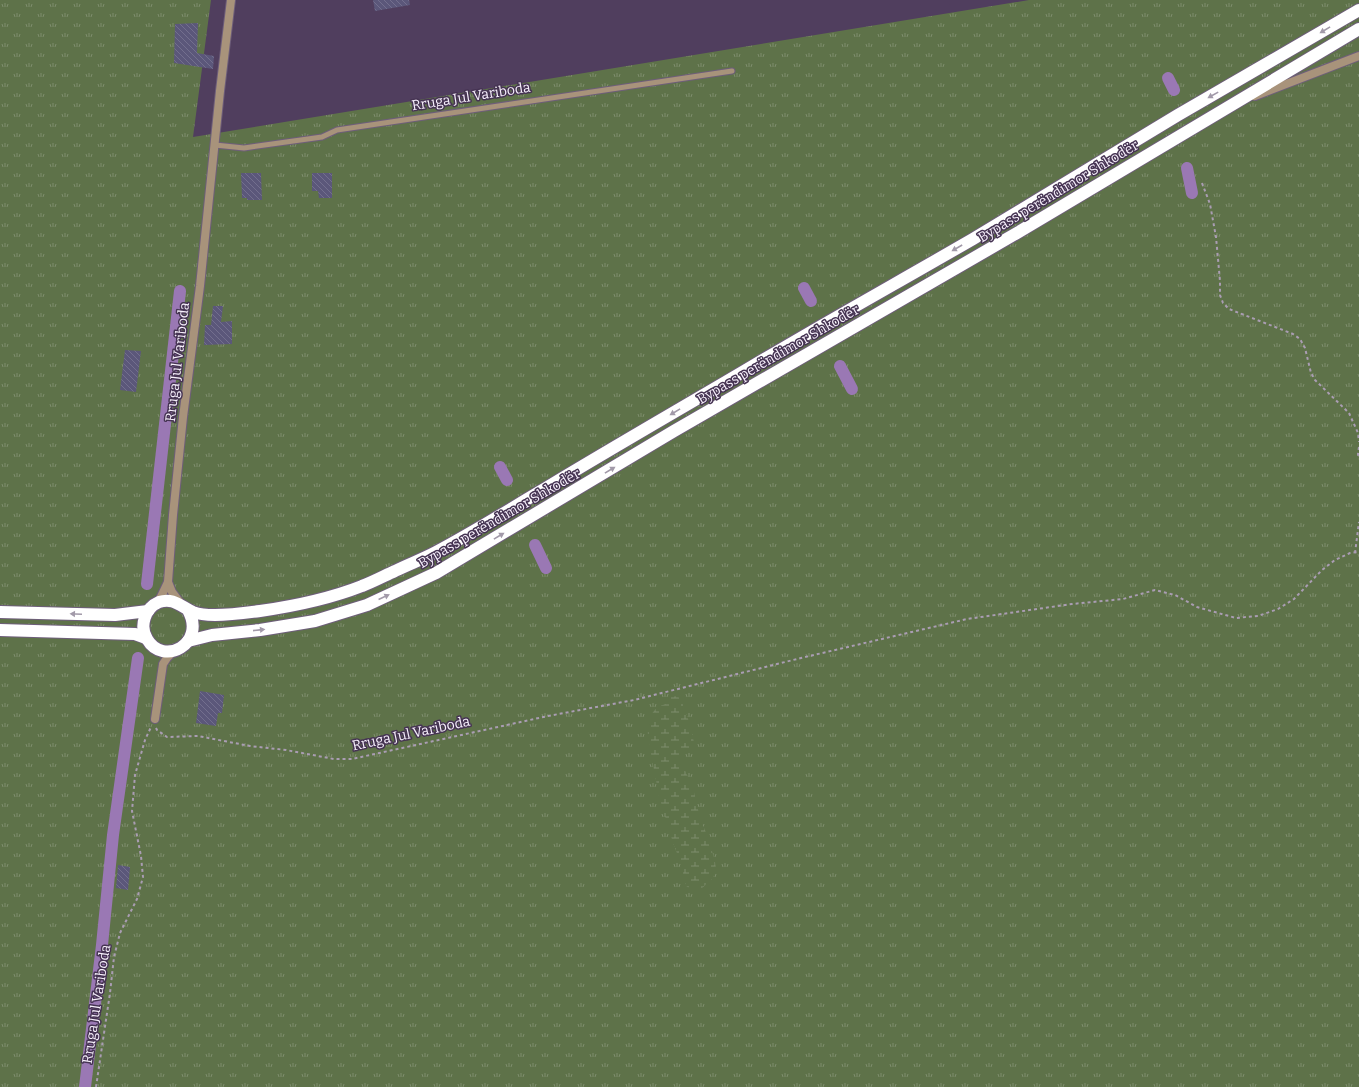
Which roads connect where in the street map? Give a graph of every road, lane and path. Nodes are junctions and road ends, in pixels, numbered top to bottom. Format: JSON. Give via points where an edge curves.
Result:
{"nodes":[{"id":1,"x":231,"y":0,"type":"edge"},
{"id":2,"x":1359,"y":10,"type":"edge"},
{"id":3,"x":1359,"y":29,"type":"edge"},
{"id":4,"x":1359,"y":56,"type":"edge"},
{"id":5,"x":732,"y":71,"type":"dead end"},
{"id":6,"x":1233,"y":105,"type":"junction"},
{"id":7,"x":215,"y":145,"type":"junction"},
{"id":8,"x":1202,"y":183,"type":"dead end"},
{"id":9,"x":1359,"y":442,"type":"edge"},
{"id":10,"x":1359,"y":447,"type":"edge"},
{"id":11,"x":1359,"y":459,"type":"edge"},
{"id":12,"x":1359,"y":522,"type":"edge"},
{"id":13,"x":1359,"y":552,"type":"edge"},
{"id":14,"x":1355,"y":553,"type":"junction"},
{"id":15,"x":168,"y":582,"type":"junction"},
{"id":16,"x":158,"y":603,"type":"junction"},
{"id":17,"x":185,"y":607,"type":"junction"},
{"id":18,"x":148,"y":611,"type":"junction"},
{"id":19,"x":0,"y":612,"type":"edge"},
{"id":20,"x":0,"y":630,"type":"edge"},
{"id":21,"x":148,"y":641,"type":"junction"},
{"id":22,"x":188,"y":641,"type":"junction"},
{"id":23,"x":174,"y":651,"type":"junction"},
{"id":24,"x":161,"y":670,"type":"junction"},
{"id":25,"x":155,"y":719,"type":"junction"},
{"id":26,"x":96,"y":1087,"type":"edge"}],
"edges":[{"from":1,"to":7,"type":"street","name":"Rruga Jul Variboda"},
{"from":2,"to":17,"type":"highway","name":"Bypass perëndimor Shkodër","one_way":true,"via":[[1174,117],[910,276],[815,328],[434,553],[364,586],[305,604],[233,615],[201,614]]},
{"from":3,"to":6,"type":"highway","name":"Bypass perëndimor Shkodër"},
{"from":4,"to":6,"type":"street"},
{"from":5,"to":7,"type":"lane","name":"Rruga Jul Variboda","via":[[337,130],[322,137],[244,148]]},
{"from":22,"to":6,"type":"highway","name":"Bypass perëndimor Shkodër","one_way":true,"via":[[212,635],[315,621],[367,605],[436,573]]},
{"from":7,"to":15,"type":"street","name":"Rruga Jul Variboda","via":[[182,424]]},
{"from":8,"to":9,"type":"path","via":[[1210,204],[1223,303],[1229,309],[1300,339],[1315,380],[1349,413]]},
{"from":10,"to":11,"type":"path"},
{"from":12,"to":14,"type":"path"},
{"from":13,"to":14,"type":"path","name":"Rruga Jul Variboda"},
{"from":14,"to":25,"type":"path","name":"Rruga Jul Variboda","via":[[1335,560],[1294,599],[1278,609],[1258,616],[1236,618],[1197,607],[1175,595],[1155,590],[1123,599],[968,619],[634,700],[352,759],[334,759],[198,736],[167,737],[157,730]]},
{"from":15,"to":16,"type":"street","name":"Rruga Jul Variboda"},
{"from":15,"to":17,"type":"street","via":[[172,592]]},
{"from":16,"to":17,"type":"highway","name":"Bypass perëndimor Shkodër","via":[[174,601]]},
{"from":16,"to":18,"type":"highway"},
{"from":17,"to":22,"type":"highway","via":[[192,617],[193,626]]},
{"from":18,"to":19,"type":"highway","one_way":true,"via":[[115,615]]},
{"from":18,"to":21,"type":"highway","via":[[143,622],[143,630]]},
{"from":20,"to":21,"type":"highway","via":[[135,634]]},
{"from":21,"to":23,"type":"highway","via":[[158,649]]},
{"from":21,"to":24,"type":"street","via":[[156,651]]},
{"from":22,"to":23,"type":"highway","name":"Bypass perëndimor Shkodër"},
{"from":23,"to":24,"type":"street"},
{"from":24,"to":25,"type":"street"},
{"from":25,"to":26,"type":"path","name":"Rruga Jul Variboda","via":[[145,740],[135,775],[132,811],[141,856],[142,877],[137,899],[120,933],[114,957]]}]}
